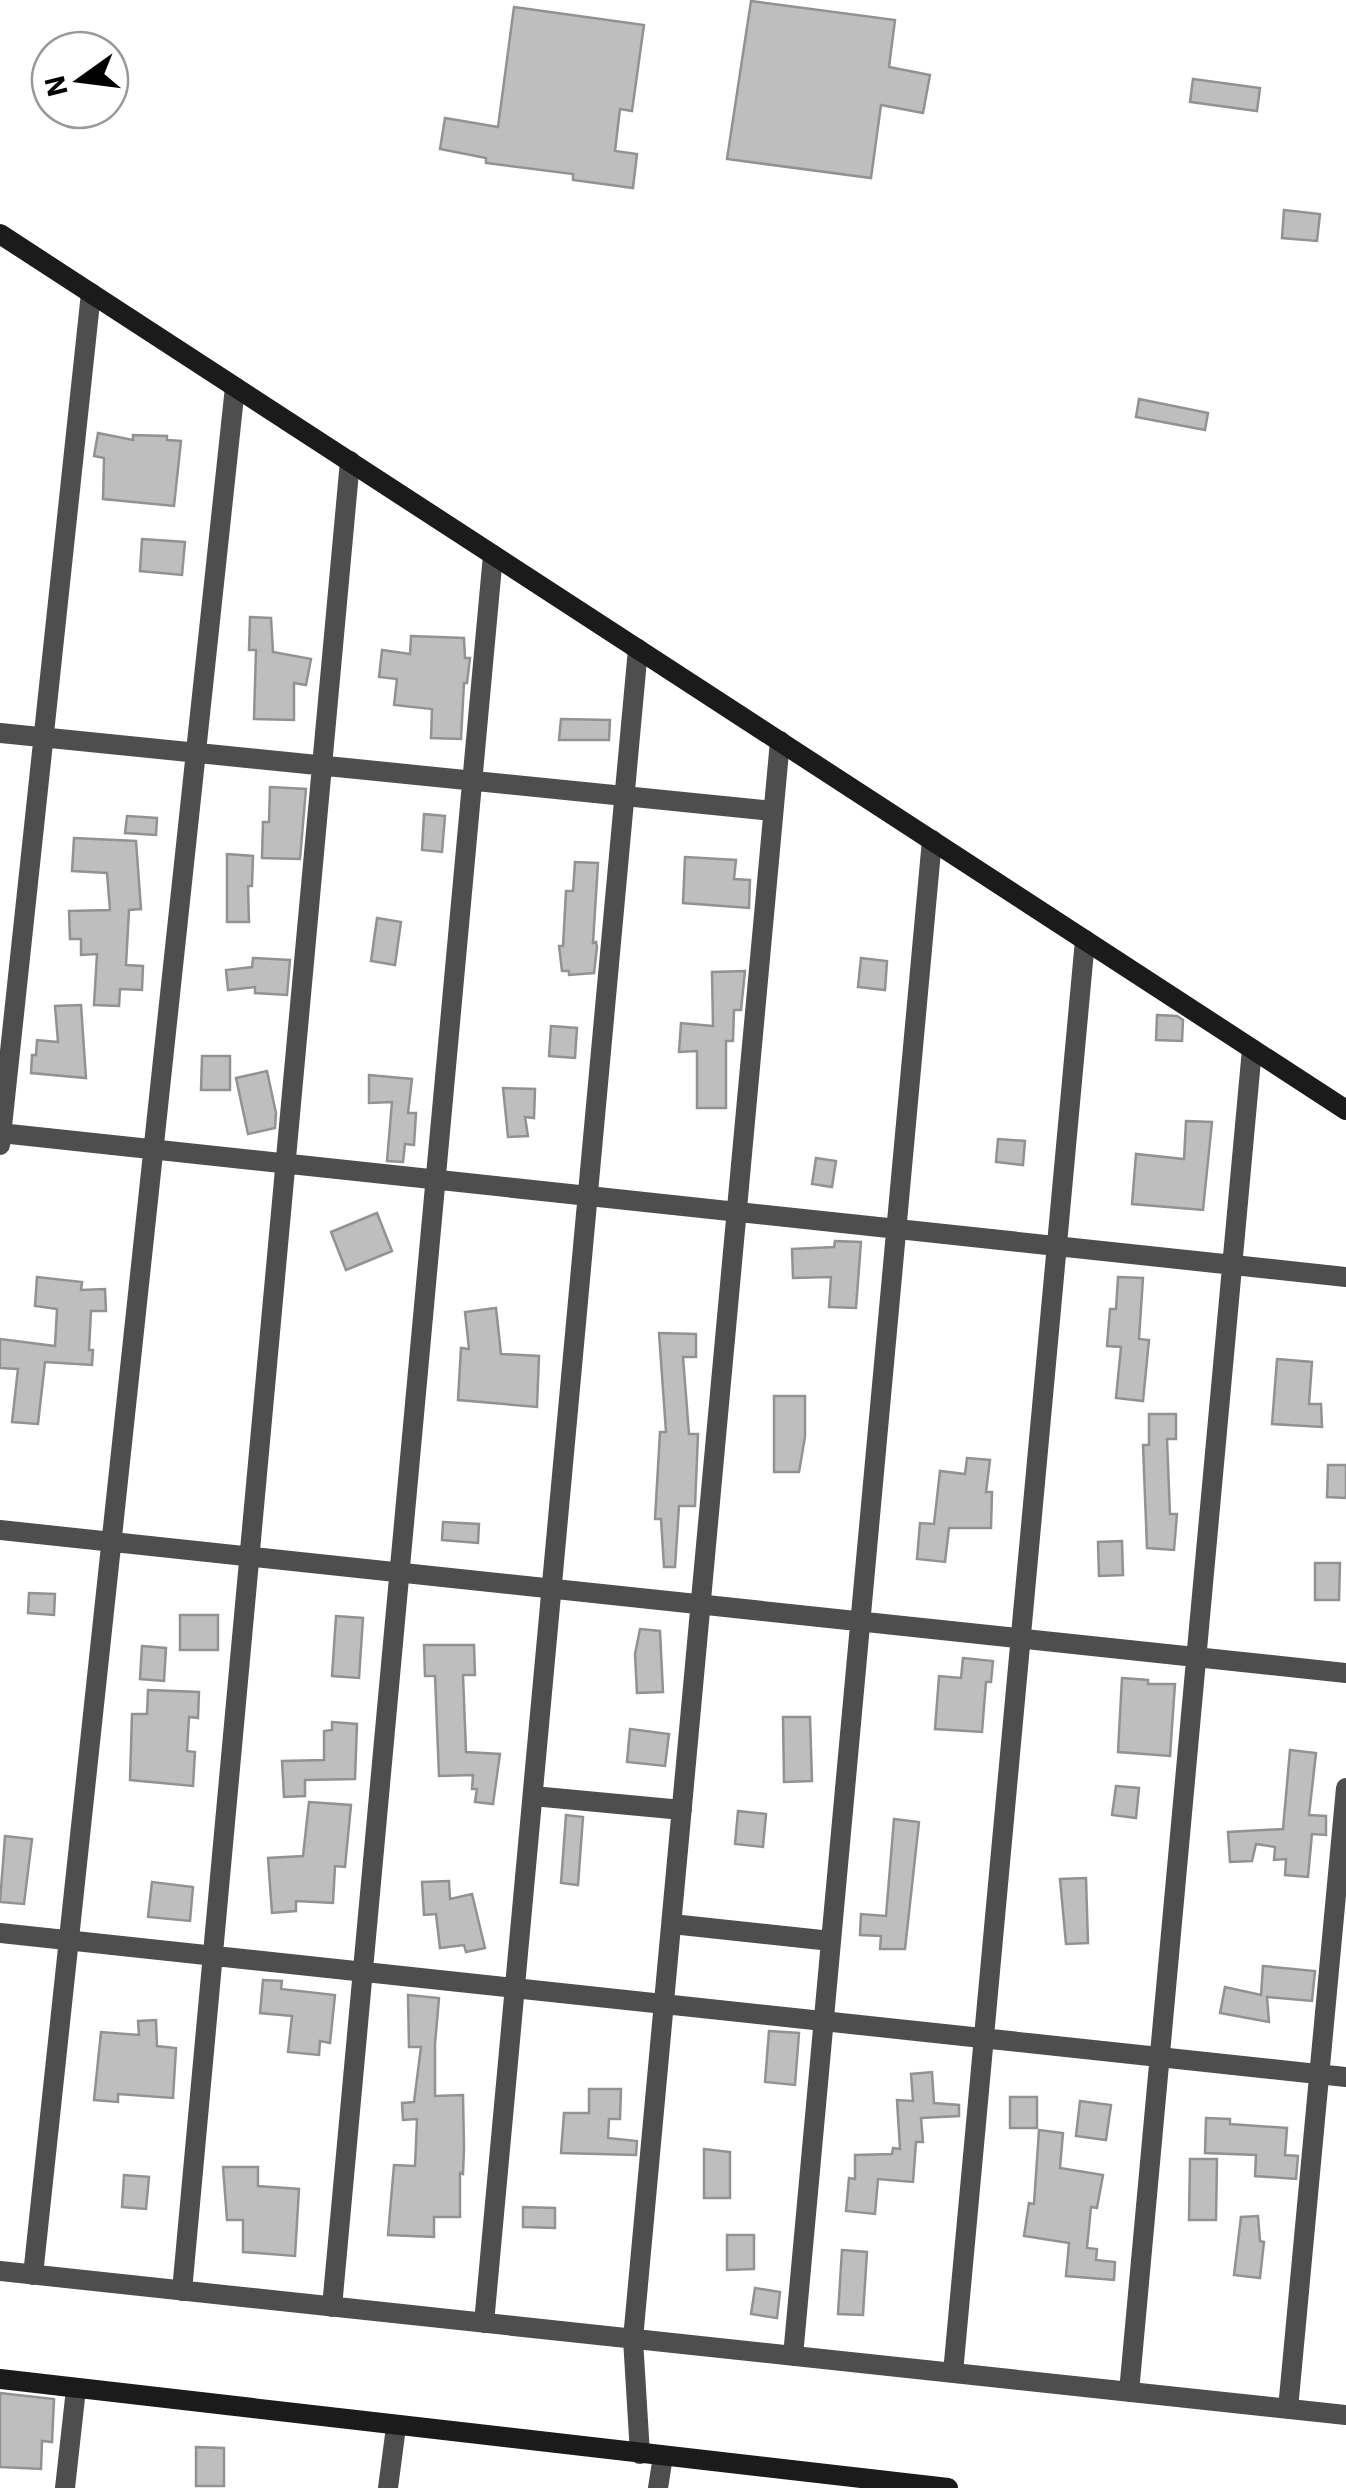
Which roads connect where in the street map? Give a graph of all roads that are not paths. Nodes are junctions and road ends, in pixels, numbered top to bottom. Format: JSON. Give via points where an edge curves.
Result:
{"nodes":[{"id":1,"x":0,"y":234,"type":"edge"},
{"id":2,"x":91,"y":293,"type":"junction"},
{"id":3,"x":235,"y":387,"type":"junction"},
{"id":4,"x":350,"y":461,"type":"junction"},
{"id":5,"x":493,"y":555,"type":"junction"},
{"id":6,"x":638,"y":649,"type":"junction"},
{"id":7,"x":0,"y":733,"type":"edge"},
{"id":8,"x":44,"y":738,"type":"junction"},
{"id":9,"x":780,"y":741,"type":"junction"},
{"id":10,"x":196,"y":753,"type":"junction"},
{"id":11,"x":322,"y":765,"type":"junction"},
{"id":12,"x":472,"y":781,"type":"junction"},
{"id":13,"x":625,"y":796,"type":"junction"},
{"id":14,"x":773,"y":811,"type":"junction"},
{"id":15,"x":932,"y":840,"type":"junction"},
{"id":16,"x":1085,"y":940,"type":"junction"},
{"id":17,"x":1252,"y":1049,"type":"junction"},
{"id":18,"x":1346,"y":1110,"type":"edge"},
{"id":19,"x":1,"y":1134,"type":"edge"},
{"id":20,"x":0,"y":1145,"type":"edge"},
{"id":21,"x":153,"y":1150,"type":"junction"},
{"id":22,"x":286,"y":1164,"type":"junction"},
{"id":23,"x":436,"y":1180,"type":"junction"},
{"id":24,"x":588,"y":1196,"type":"junction"},
{"id":25,"x":736,"y":1212,"type":"junction"},
{"id":26,"x":897,"y":1229,"type":"junction"},
{"id":27,"x":1058,"y":1246,"type":"junction"},
{"id":28,"x":1232,"y":1265,"type":"junction"},
{"id":29,"x":1346,"y":1277,"type":"edge"},
{"id":30,"x":0,"y":1530,"type":"edge"},
{"id":31,"x":112,"y":1542,"type":"junction"},
{"id":32,"x":249,"y":1556,"type":"junction"},
{"id":33,"x":400,"y":1572,"type":"junction"},
{"id":34,"x":552,"y":1588,"type":"junction"},
{"id":35,"x":701,"y":1604,"type":"junction"},
{"id":36,"x":861,"y":1622,"type":"junction"},
{"id":37,"x":1021,"y":1639,"type":"junction"},
{"id":38,"x":1197,"y":1658,"type":"junction"},
{"id":39,"x":1346,"y":1673,"type":"edge"},
{"id":40,"x":1346,"y":1788,"type":"edge"},
{"id":41,"x":533,"y":1796,"type":"junction"},
{"id":42,"x":682,"y":1810,"type":"junction"},
{"id":43,"x":672,"y":1924,"type":"junction"},
{"id":44,"x":0,"y":1933,"type":"edge"},
{"id":45,"x":69,"y":1940,"type":"junction"},
{"id":46,"x":832,"y":1941,"type":"junction"},
{"id":47,"x":213,"y":1956,"type":"junction"},
{"id":48,"x":363,"y":1972,"type":"junction"},
{"id":49,"x":516,"y":1988,"type":"junction"},
{"id":50,"x":664,"y":2004,"type":"junction"},
{"id":51,"x":824,"y":2021,"type":"junction"},
{"id":52,"x":985,"y":2038,"type":"junction"},
{"id":53,"x":1160,"y":2056,"type":"junction"},
{"id":54,"x":1320,"y":2074,"type":"junction"},
{"id":55,"x":1346,"y":2076,"type":"edge"},
{"id":56,"x":0,"y":2272,"type":"edge"},
{"id":57,"x":34,"y":2275,"type":"junction"},
{"id":58,"x":182,"y":2291,"type":"junction"},
{"id":59,"x":332,"y":2307,"type":"junction"},
{"id":60,"x":484,"y":2323,"type":"junction"},
{"id":61,"x":633,"y":2339,"type":"junction"},
{"id":62,"x":792,"y":2356,"type":"junction"},
{"id":63,"x":954,"y":2373,"type":"junction"},
{"id":64,"x":0,"y":2380,"type":"edge"},
{"id":65,"x":76,"y":2388,"type":"junction"},
{"id":66,"x":1128,"y":2392,"type":"junction"},
{"id":67,"x":1288,"y":2409,"type":"junction"},
{"id":68,"x":1346,"y":2415,"type":"edge"},
{"id":69,"x":396,"y":2427,"type":"junction"},
{"id":70,"x":640,"y":2454,"type":"junction"},
{"id":71,"x":663,"y":2456,"type":"junction"},
{"id":72,"x":66,"y":2488,"type":"edge"},
{"id":73,"x":388,"y":2488,"type":"edge"},
{"id":74,"x":658,"y":2488,"type":"edge"},
{"id":75,"x":948,"y":2488,"type":"edge"}],
"edges":[{"from":1,"to":2,"type":"street"},
{"from":2,"to":3,"type":"street"},
{"from":2,"to":8,"type":"street"},
{"from":3,"to":4,"type":"street"},
{"from":3,"to":10,"type":"street"},
{"from":4,"to":5,"type":"street"},
{"from":4,"to":11,"type":"street"},
{"from":5,"to":6,"type":"street"},
{"from":5,"to":12,"type":"street"},
{"from":6,"to":9,"type":"street"},
{"from":6,"to":13,"type":"street"},
{"from":7,"to":8,"type":"street"},
{"from":8,"to":10,"type":"street"},
{"from":8,"to":19,"type":"street"},
{"from":9,"to":14,"type":"street"},
{"from":9,"to":15,"type":"street"},
{"from":10,"to":11,"type":"street"},
{"from":10,"to":21,"type":"street"},
{"from":11,"to":12,"type":"street"},
{"from":11,"to":22,"type":"street"},
{"from":12,"to":13,"type":"street"},
{"from":12,"to":23,"type":"street"},
{"from":13,"to":14,"type":"street"},
{"from":13,"to":24,"type":"street"},
{"from":14,"to":25,"type":"street"},
{"from":15,"to":16,"type":"street"},
{"from":15,"to":26,"type":"street"},
{"from":16,"to":17,"type":"street"},
{"from":16,"to":27,"type":"street"},
{"from":17,"to":18,"type":"street"},
{"from":17,"to":28,"type":"street"},
{"from":19,"to":20,"type":"street"},
{"from":19,"to":21,"type":"street"},
{"from":21,"to":22,"type":"street"},
{"from":21,"to":31,"type":"street"},
{"from":22,"to":23,"type":"street"},
{"from":22,"to":32,"type":"street"},
{"from":23,"to":24,"type":"street"},
{"from":23,"to":33,"type":"street"},
{"from":24,"to":25,"type":"street"},
{"from":24,"to":34,"type":"street"},
{"from":25,"to":26,"type":"street"},
{"from":25,"to":35,"type":"street"},
{"from":26,"to":27,"type":"street"},
{"from":26,"to":36,"type":"street"},
{"from":27,"to":28,"type":"street"},
{"from":27,"to":37,"type":"street"},
{"from":28,"to":29,"type":"street"},
{"from":28,"to":38,"type":"street"},
{"from":30,"to":31,"type":"street"},
{"from":31,"to":32,"type":"street"},
{"from":31,"to":45,"type":"street"},
{"from":32,"to":33,"type":"street"},
{"from":32,"to":47,"type":"street"},
{"from":33,"to":34,"type":"street"},
{"from":33,"to":48,"type":"street"},
{"from":34,"to":35,"type":"street"},
{"from":34,"to":41,"type":"street"},
{"from":35,"to":36,"type":"street"},
{"from":35,"to":42,"type":"street"},
{"from":36,"to":37,"type":"street"},
{"from":36,"to":46,"type":"street"},
{"from":37,"to":38,"type":"street"},
{"from":37,"to":52,"type":"street"},
{"from":38,"to":39,"type":"street"},
{"from":38,"to":53,"type":"street"},
{"from":40,"to":54,"type":"street"},
{"from":41,"to":42,"type":"street"},
{"from":41,"to":49,"type":"street"},
{"from":42,"to":43,"type":"street"},
{"from":43,"to":46,"type":"street"},
{"from":43,"to":50,"type":"street"},
{"from":44,"to":45,"type":"street"},
{"from":45,"to":47,"type":"street"},
{"from":45,"to":57,"type":"street"},
{"from":46,"to":51,"type":"street"},
{"from":47,"to":48,"type":"street"},
{"from":47,"to":58,"type":"street"},
{"from":48,"to":49,"type":"street"},
{"from":48,"to":59,"type":"street"},
{"from":49,"to":50,"type":"street"},
{"from":49,"to":60,"type":"street"},
{"from":50,"to":51,"type":"street"},
{"from":50,"to":61,"type":"street"},
{"from":51,"to":52,"type":"street"},
{"from":51,"to":62,"type":"street"},
{"from":52,"to":53,"type":"street"},
{"from":52,"to":63,"type":"street"},
{"from":53,"to":54,"type":"street"},
{"from":53,"to":66,"type":"street"},
{"from":54,"to":55,"type":"street"},
{"from":54,"to":67,"type":"street"},
{"from":56,"to":57,"type":"street"},
{"from":57,"to":58,"type":"street"},
{"from":58,"to":59,"type":"street"},
{"from":59,"to":60,"type":"street"},
{"from":60,"to":61,"type":"street"},
{"from":61,"to":62,"type":"street"},
{"from":61,"to":70,"type":"street"},
{"from":62,"to":63,"type":"street"},
{"from":63,"to":66,"type":"street"},
{"from":64,"to":65,"type":"street"},
{"from":65,"to":69,"type":"street"},
{"from":65,"to":72,"type":"street"},
{"from":66,"to":67,"type":"street"},
{"from":67,"to":68,"type":"street"},
{"from":69,"to":70,"type":"street"},
{"from":69,"to":73,"type":"street"},
{"from":70,"to":71,"type":"street"},
{"from":71,"to":74,"type":"street"},
{"from":71,"to":75,"type":"street"}]}
